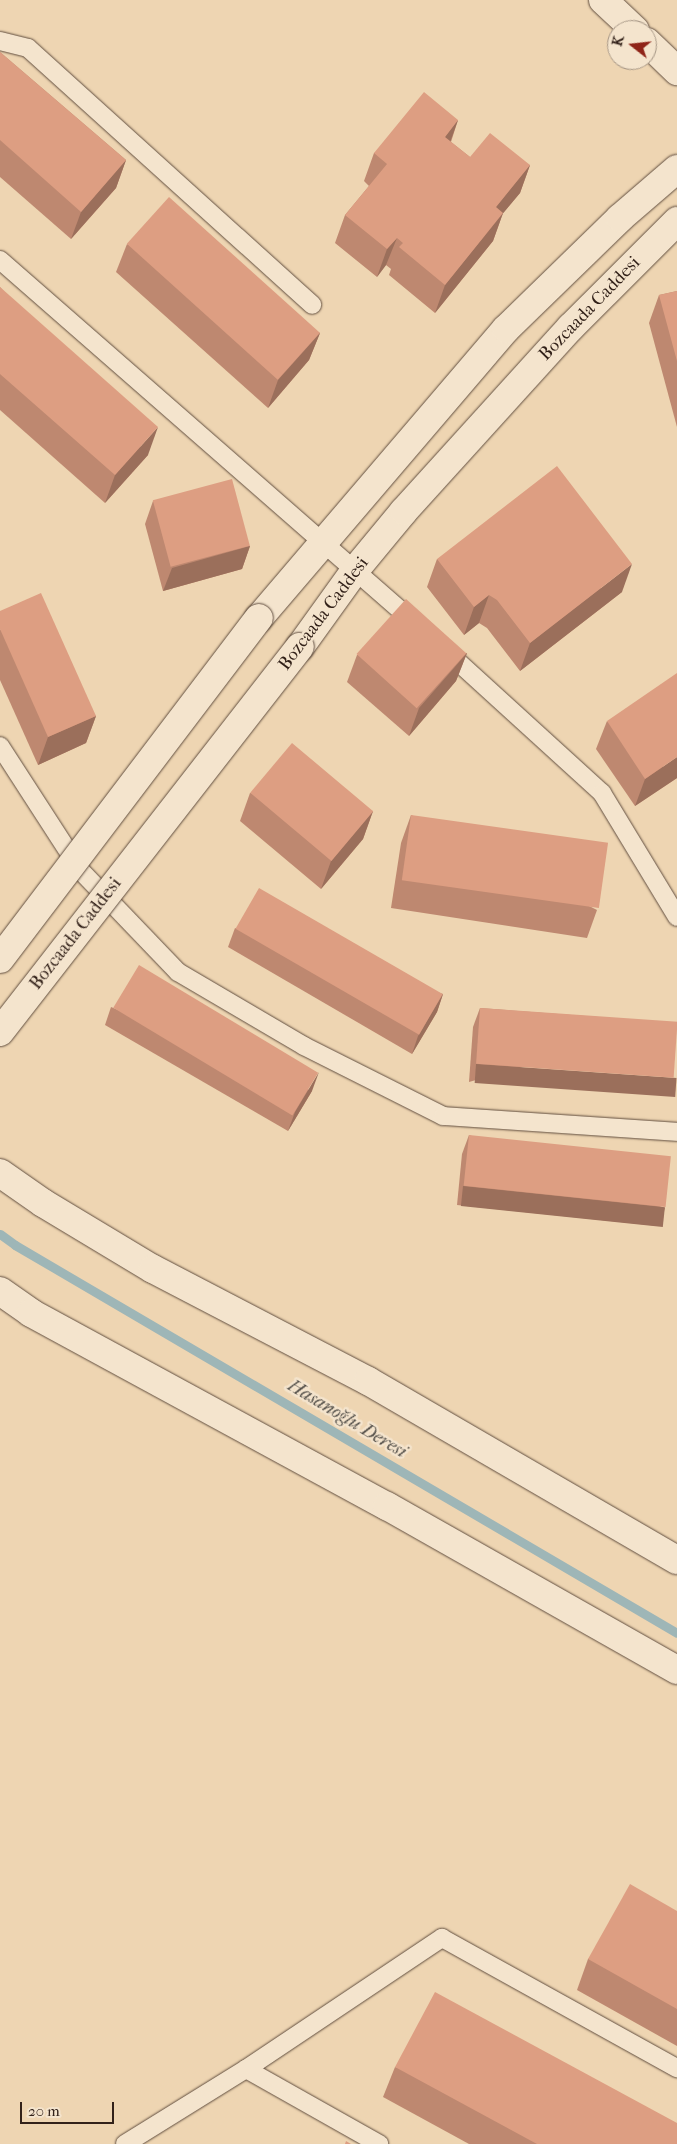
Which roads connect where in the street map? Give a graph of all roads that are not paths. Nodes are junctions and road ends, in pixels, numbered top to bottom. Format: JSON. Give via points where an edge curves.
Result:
{"nodes":[{"id":1,"x":603,"y":0,"type":"edge"},
{"id":2,"x":624,"y":20,"type":"edge"},
{"id":3,"x":0,"y":41,"type":"edge"},
{"id":4,"x":657,"y":52,"type":"edge"},
{"id":5,"x":677,"y":71,"type":"edge"},
{"id":6,"x":677,"y":169,"type":"edge"},
{"id":7,"x":677,"y":221,"type":"edge"},
{"id":8,"x":0,"y":260,"type":"edge"},
{"id":9,"x":312,"y":305,"type":"dead end"},
{"id":10,"x":322,"y":542,"type":"junction"},
{"id":11,"x":356,"y":569,"type":"junction"},
{"id":12,"x":0,"y":746,"type":"edge"},
{"id":13,"x":677,"y":917,"type":"edge"},
{"id":14,"x":0,"y":959,"type":"edge"},
{"id":15,"x":0,"y":1032,"type":"edge"},
{"id":16,"x":677,"y":1132,"type":"edge"},
{"id":17,"x":0,"y":1173,"type":"edge"},
{"id":18,"x":0,"y":1291,"type":"edge"},
{"id":19,"x":677,"y":1560,"type":"edge"},
{"id":20,"x":677,"y":1670,"type":"edge"},
{"id":21,"x":677,"y":2068,"type":"edge"},
{"id":22,"x":246,"y":2069,"type":"junction"},
{"id":23,"x":125,"y":2144,"type":"edge"},
{"id":24,"x":379,"y":2144,"type":"edge"}],
"edges":[{"from":1,"to":2,"type":"street"},
{"from":3,"to":9,"type":"lane","via":[[28,48]]},
{"from":4,"to":5,"type":"street"},
{"from":6,"to":10,"type":"street","via":[[620,218],[506,330],[374,486]]},
{"from":7,"to":11,"type":"street","name":"Bozcaada Caddesi","via":[[571,327],[404,510]]},
{"from":8,"to":10,"type":"lane"},
{"from":10,"to":11,"type":"lane"},
{"from":10,"to":14,"type":"street","bridge":true,"via":[[260,618]]},
{"from":11,"to":13,"type":"lane","via":[[602,793]]},
{"from":11,"to":15,"type":"street","name":"Bozcaada Caddesi","bridge":true,"via":[[300,647]]},
{"from":12,"to":16,"type":"lane","via":[[81,871],[178,972],[304,1046],[443,1116]]},
{"from":17,"to":19,"type":"street","via":[[153,1269],[368,1381]]},
{"from":18,"to":20,"type":"street","via":[[32,1313],[387,1506]]},
{"from":21,"to":22,"type":"lane","via":[[442,1938]]},
{"from":22,"to":23,"type":"lane"},
{"from":22,"to":24,"type":"lane"}]}
